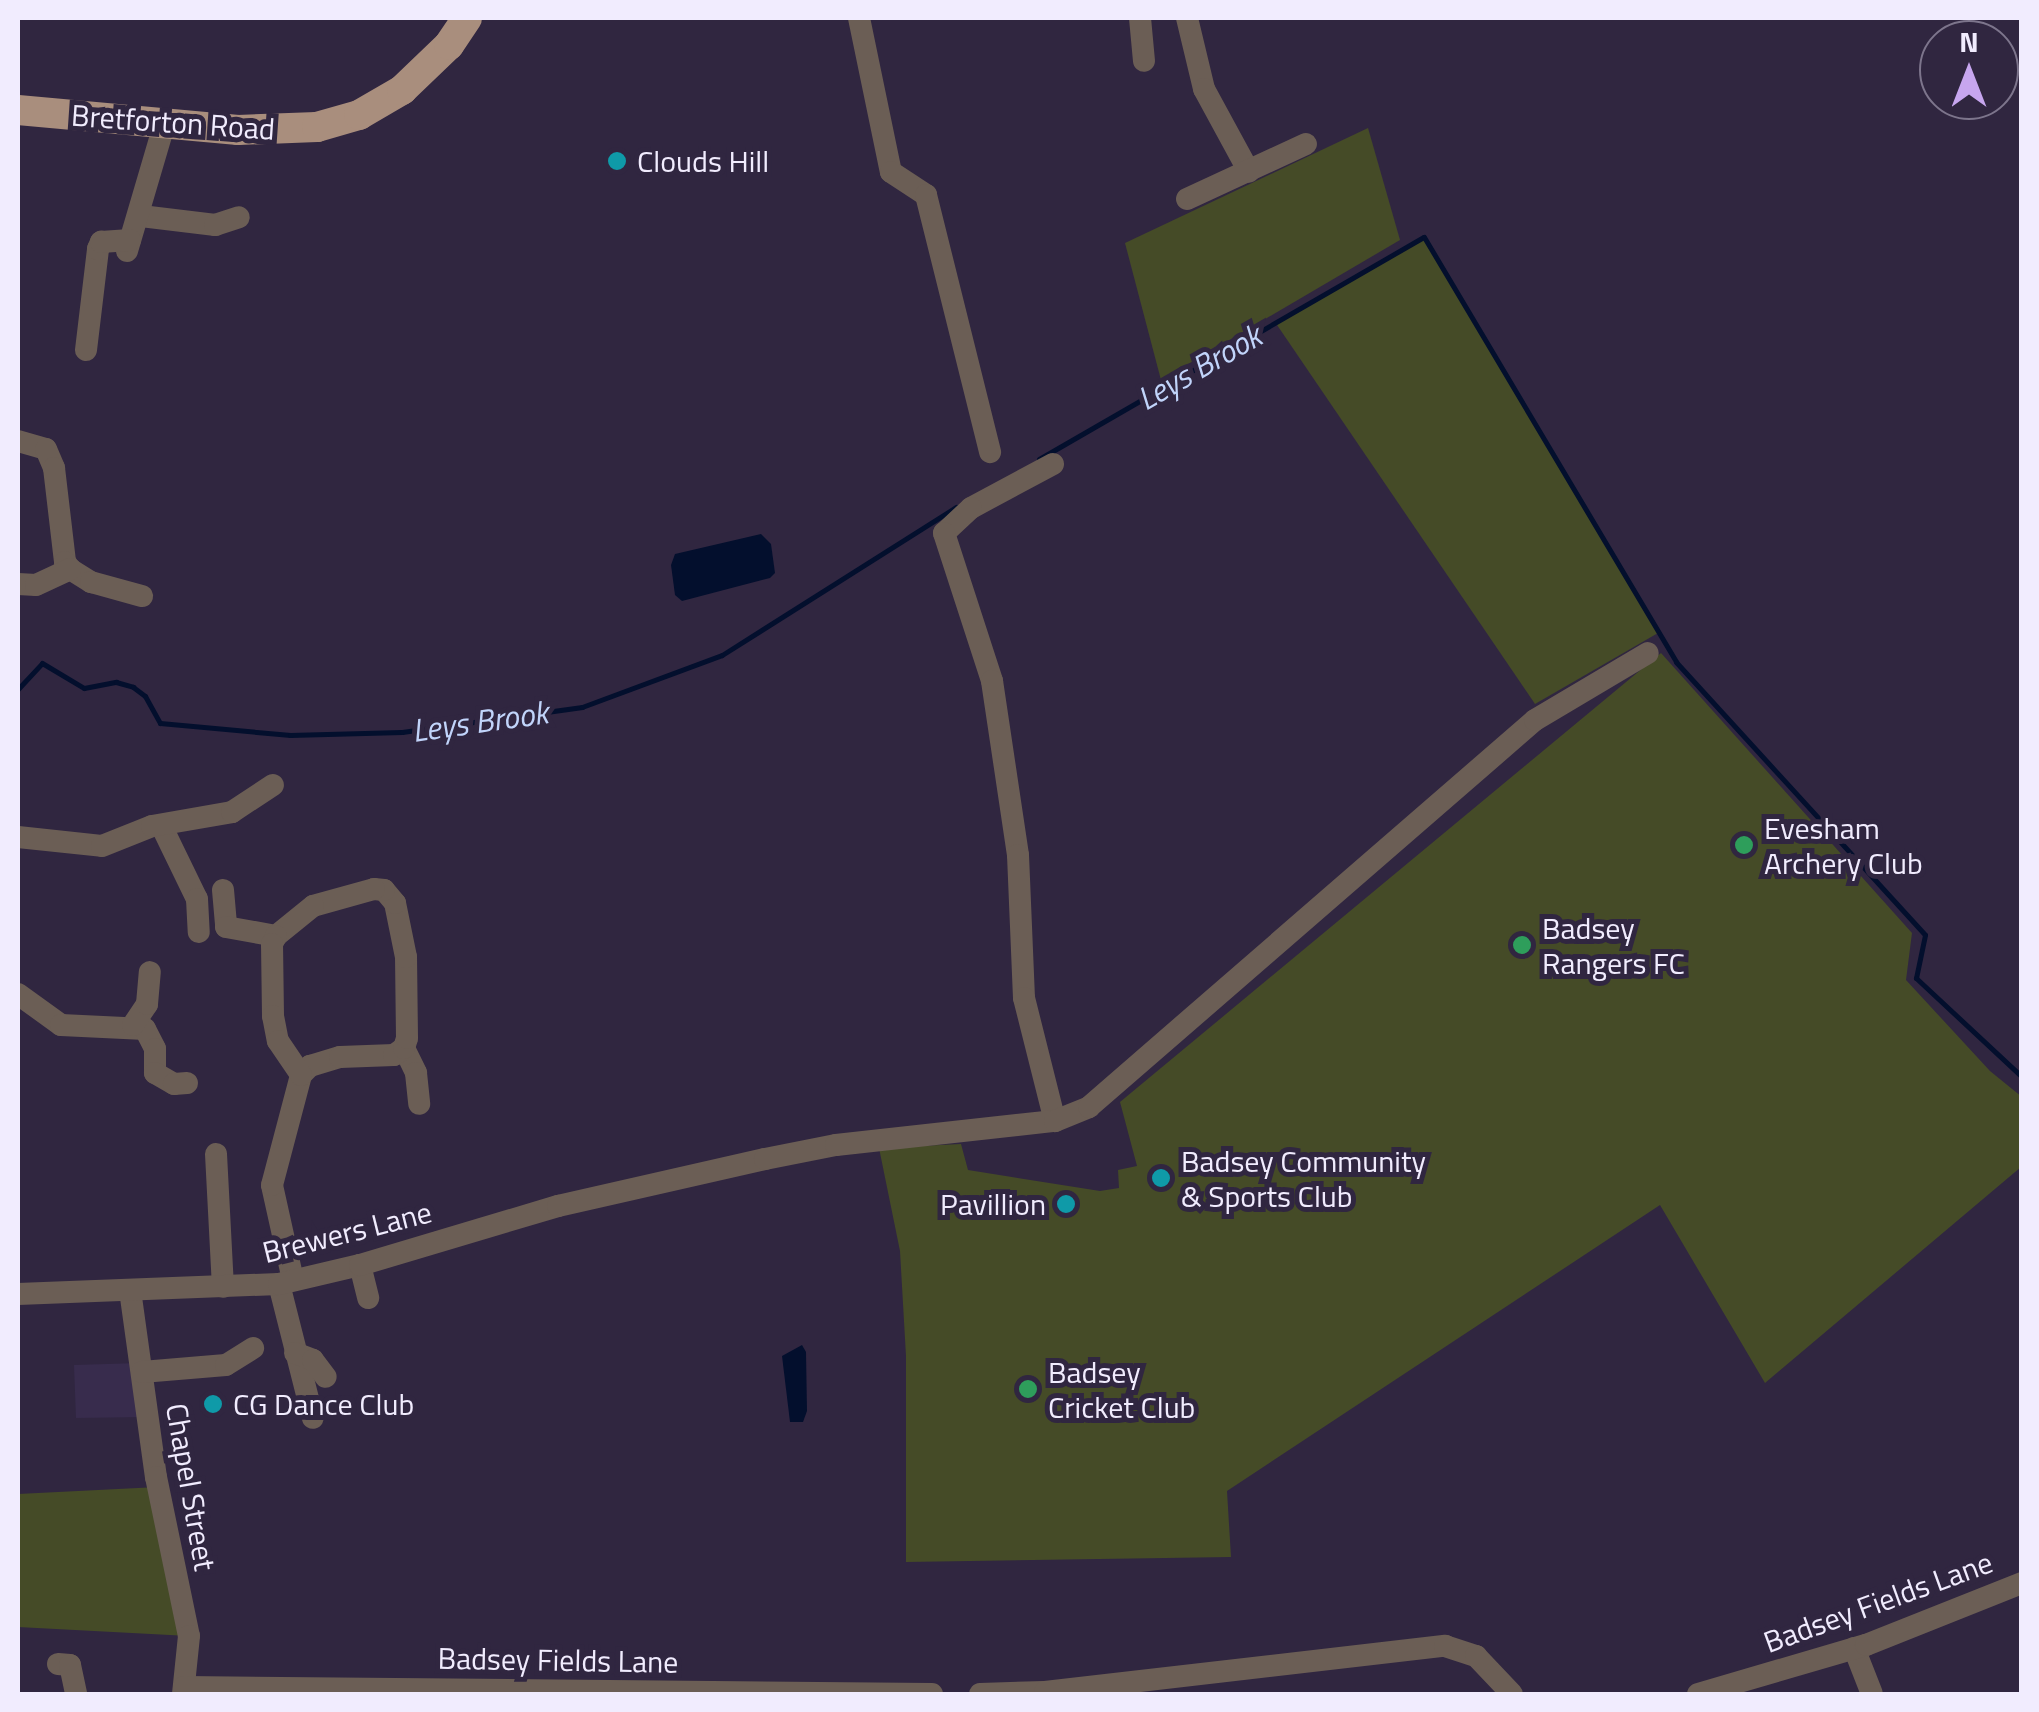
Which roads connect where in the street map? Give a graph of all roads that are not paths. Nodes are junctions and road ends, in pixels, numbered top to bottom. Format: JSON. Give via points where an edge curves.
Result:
{"nodes":[{"id":1,"x":466,"y":18,"type":"edge"},
{"id":2,"x":859,"y":18,"type":"edge"},
{"id":3,"x":1140,"y":18,"type":"edge"},
{"id":4,"x":1187,"y":18,"type":"edge"},
{"id":5,"x":1144,"y":61,"type":"dead end"},
{"id":6,"x":18,"y":110,"type":"edge"},
{"id":7,"x":164,"y":126,"type":"junction"},
{"id":8,"x":1306,"y":144,"type":"dead end"},
{"id":9,"x":1260,"y":167,"type":"junction"},
{"id":10,"x":1188,"y":199,"type":"dead end"},
{"id":11,"x":140,"y":216,"type":"junction"},
{"id":12,"x":239,"y":218,"type":"dead end"},
{"id":13,"x":86,"y":350,"type":"dead end"},
{"id":14,"x":18,"y":440,"type":"edge"},
{"id":15,"x":990,"y":452,"type":"dead end"},
{"id":16,"x":1053,"y":464,"type":"dead end"},
{"id":17,"x":70,"y":569,"type":"junction"},
{"id":18,"x":18,"y":584,"type":"edge"},
{"id":19,"x":142,"y":596,"type":"dead end"},
{"id":20,"x":1648,"y":653,"type":"dead end"},
{"id":21,"x":273,"y":786,"type":"dead end"},
{"id":22,"x":161,"y":824,"type":"junction"},
{"id":23,"x":18,"y":837,"type":"edge"},
{"id":24,"x":224,"y":890,"type":"dead end"},
{"id":25,"x":199,"y":932,"type":"dead end"},
{"id":26,"x":276,"y":936,"type":"junction"},
{"id":27,"x":150,"y":972,"type":"dead end"},
{"id":28,"x":18,"y":994,"type":"edge"},
{"id":29,"x":132,"y":1025,"type":"junction"},
{"id":30,"x":404,"y":1048,"type":"junction"},
{"id":31,"x":301,"y":1075,"type":"junction"},
{"id":32,"x":187,"y":1083,"type":"dead end"},
{"id":33,"x":419,"y":1104,"type":"dead end"},
{"id":34,"x":1055,"y":1121,"type":"junction"},
{"id":35,"x":216,"y":1154,"type":"dead end"},
{"id":36,"x":360,"y":1265,"type":"junction"},
{"id":37,"x":286,"y":1282,"type":"junction"},
{"id":38,"x":223,"y":1287,"type":"junction"},
{"id":39,"x":130,"y":1290,"type":"junction"},
{"id":40,"x":18,"y":1294,"type":"edge"},
{"id":41,"x":368,"y":1298,"type":"dead end"},
{"id":42,"x":253,"y":1348,"type":"dead end"},
{"id":43,"x":296,"y":1354,"type":"junction"},
{"id":44,"x":142,"y":1372,"type":"junction"},
{"id":45,"x":326,"y":1377,"type":"dead end"},
{"id":46,"x":313,"y":1418,"type":"dead end"},
{"id":47,"x":2022,"y":1583,"type":"edge"},
{"id":48,"x":1854,"y":1648,"type":"junction"},
{"id":49,"x":58,"y":1664,"type":"dead end"},
{"id":50,"x":1185,"y":1685,"type":"edge"},
{"id":51,"x":184,"y":1691,"type":"edge"},
{"id":52,"x":352,"y":1691,"type":"edge"},
{"id":53,"x":731,"y":1693,"type":"edge"},
{"id":54,"x":76,"y":1694,"type":"edge"},
{"id":55,"x":932,"y":1694,"type":"edge"},
{"id":56,"x":980,"y":1694,"type":"edge"},
{"id":57,"x":1512,"y":1694,"type":"edge"},
{"id":58,"x":1698,"y":1694,"type":"edge"},
{"id":59,"x":1872,"y":1694,"type":"edge"}],
"edges":[{"from":1,"to":7,"type":"main road","name":"Bretforton Road","via":[[427,68],[359,116],[278,131]]},
{"from":2,"to":15,"type":"street","via":[[892,172],[926,195]]},
{"from":3,"to":5,"type":"street"},
{"from":4,"to":9,"type":"street","via":[[1204,89]]},
{"from":6,"to":7,"type":"main road","name":"Bretforton Road"},
{"from":7,"to":11,"type":"street"},
{"from":8,"to":9,"type":"street"},
{"from":9,"to":10,"type":"street"},
{"from":11,"to":12,"type":"street","via":[[215,226]]},
{"from":11,"to":13,"type":"street","via":[[128,246],[101,242],[98,249]]},
{"from":14,"to":17,"type":"street","via":[[46,449],[54,468]]},
{"from":16,"to":34,"type":"street","via":[[971,508],[944,533],[992,681],[1018,855],[1024,998]]},
{"from":17,"to":18,"type":"street","via":[[36,585]]},
{"from":17,"to":19,"type":"street","via":[[90,582]]},
{"from":20,"to":34,"type":"street","via":[[1535,720],[1089,1107]]},
{"from":21,"to":22,"type":"street","via":[[232,812]]},
{"from":22,"to":23,"type":"street","via":[[102,846]]},
{"from":22,"to":25,"type":"street","via":[[197,900]]},
{"from":24,"to":26,"type":"street","via":[[226,928]]},
{"from":26,"to":30,"type":"street","via":[[314,906],[374,888],[390,894],[406,957]]},
{"from":26,"to":31,"type":"street","via":[[270,958],[273,1016],[278,1041]]},
{"from":27,"to":29,"type":"street","via":[[147,1004]]},
{"from":28,"to":29,"type":"street","via":[[60,1025]]},
{"from":29,"to":32,"type":"street","via":[[151,1036],[156,1072],[174,1084]]},
{"from":30,"to":31,"type":"street","via":[[387,1057],[340,1057]]},
{"from":30,"to":33,"type":"street"},
{"from":31,"to":37,"type":"street","via":[[272,1185]]},
{"from":34,"to":36,"type":"street","name":"Brewers Lane","via":[[836,1145],[567,1204]]},
{"from":35,"to":38,"type":"street"},
{"from":36,"to":37,"type":"street","name":"Brewers Lane"},
{"from":36,"to":41,"type":"street"},
{"from":37,"to":38,"type":"street","name":"Brewers Lane"},
{"from":37,"to":43,"type":"street"},
{"from":38,"to":39,"type":"street","name":"Brewers Lane"},
{"from":39,"to":40,"type":"street","name":"Brewers Lane"},
{"from":39,"to":44,"type":"street","name":"Chapel Street"},
{"from":42,"to":44,"type":"street","via":[[226,1365]]},
{"from":43,"to":45,"type":"street","via":[[314,1360]]},
{"from":43,"to":46,"type":"street"},
{"from":44,"to":51,"type":"street","name":"Chapel Street","via":[[189,1636]]},
{"from":47,"to":48,"type":"street","name":"Badsey Fields Lane"},
{"from":48,"to":58,"type":"street","name":"Badsey Fields Lane"},
{"from":48,"to":59,"type":"street"},
{"from":49,"to":54,"type":"street","via":[[70,1666]]},
{"from":50,"to":56,"type":"street"},
{"from":50,"to":57,"type":"street","via":[[1445,1646],[1476,1656]]},
{"from":51,"to":52,"type":"street","name":"Badsey Fields Lane"},
{"from":52,"to":53,"type":"street","name":"Badsey Fields Lane"},
{"from":53,"to":55,"type":"street","name":"Badsey Fields Lane"}]}
